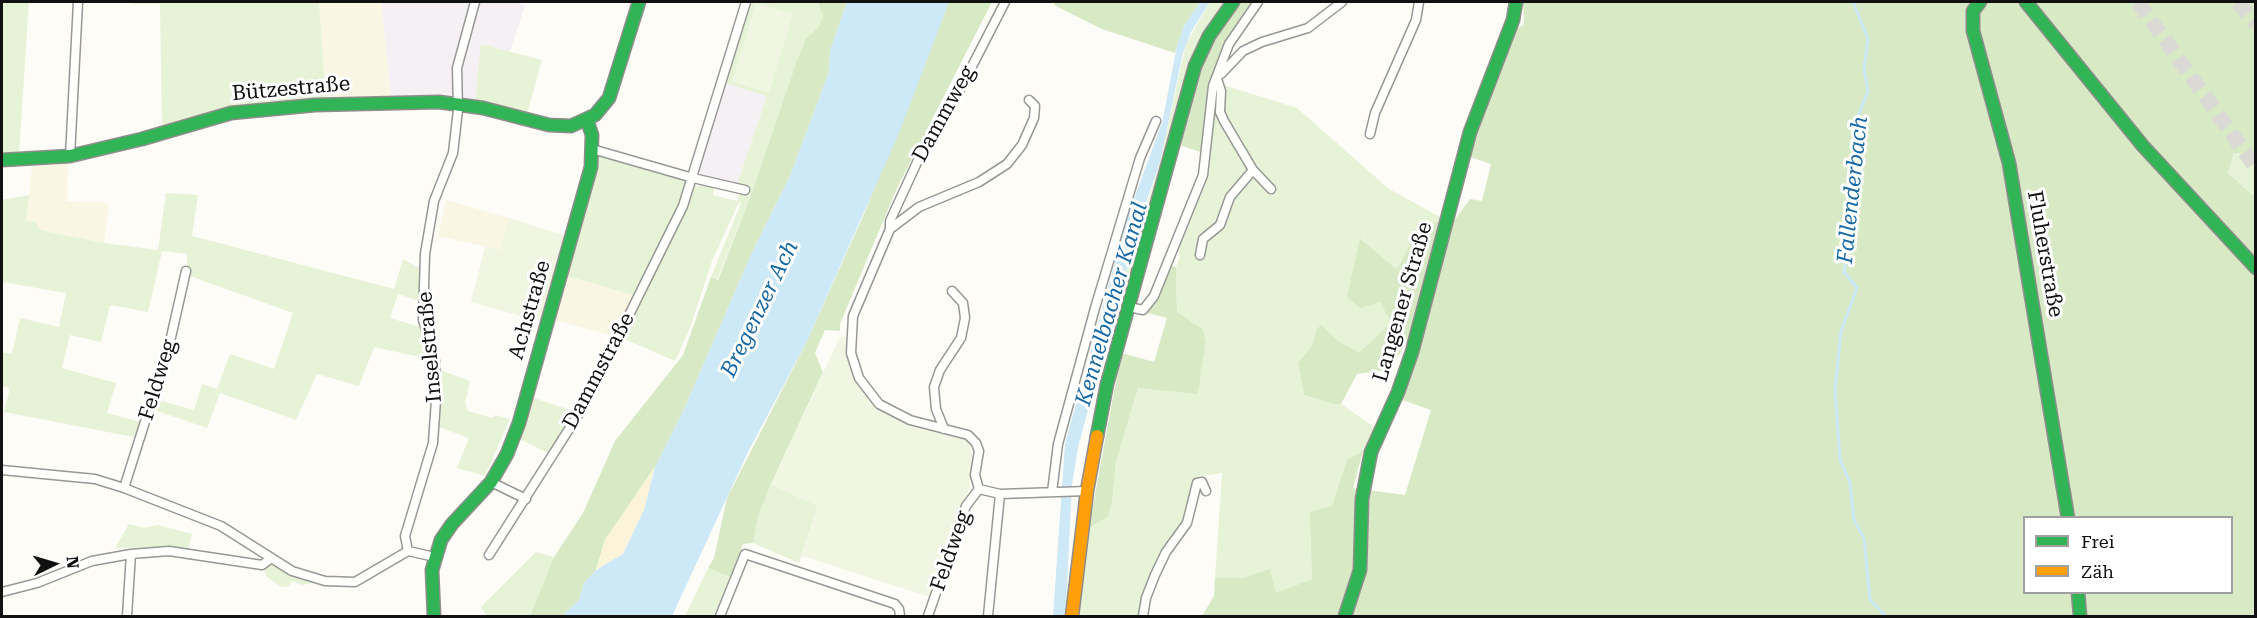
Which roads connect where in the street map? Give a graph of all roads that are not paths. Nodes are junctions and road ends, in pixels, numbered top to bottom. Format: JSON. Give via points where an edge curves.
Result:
{"nodes":[{"id":1,"x":78,"y":2,"type":"edge"},
{"id":2,"x":475,"y":2,"type":"edge"},
{"id":3,"x":639,"y":2,"type":"edge"},
{"id":4,"x":746,"y":2,"type":"edge"},
{"id":5,"x":1005,"y":2,"type":"edge"},
{"id":6,"x":1233,"y":2,"type":"edge"},
{"id":7,"x":1258,"y":2,"type":"edge"},
{"id":8,"x":1342,"y":2,"type":"edge"},
{"id":9,"x":1419,"y":2,"type":"edge"},
{"id":10,"x":1516,"y":2,"type":"edge"},
{"id":11,"x":1980,"y":2,"type":"edge"},
{"id":12,"x":2026,"y":2,"type":"edge"},
{"id":13,"x":1217,"y":79,"type":"junction"},
{"id":14,"x":1029,"y":100,"type":"dead end"},
{"id":15,"x":458,"y":104,"type":"junction"},
{"id":16,"x":1156,"y":121,"type":"dead end"},
{"id":17,"x":582,"y":122,"type":"junction"},
{"id":18,"x":1370,"y":134,"type":"dead end"},
{"id":19,"x":591,"y":147,"type":"junction"},
{"id":20,"x":70,"y":156,"type":"junction"},
{"id":21,"x":2,"y":160,"type":"edge"},
{"id":22,"x":1253,"y":170,"type":"junction"},
{"id":23,"x":693,"y":178,"type":"junction"},
{"id":24,"x":1272,"y":189,"type":"dead end"},
{"id":25,"x":745,"y":190,"type":"dead end"},
{"id":26,"x":891,"y":229,"type":"junction"},
{"id":27,"x":1200,"y":255,"type":"dead end"},
{"id":28,"x":2256,"y":268,"type":"edge"},
{"id":29,"x":186,"y":272,"type":"dead end"},
{"id":30,"x":952,"y":291,"type":"dead end"},
{"id":31,"x":1129,"y":307,"type":"junction"},
{"id":32,"x":944,"y":429,"type":"junction"},
{"id":33,"x":2,"y":470,"type":"edge"},
{"id":34,"x":491,"y":482,"type":"junction"},
{"id":35,"x":124,"y":488,"type":"junction"},
{"id":36,"x":979,"y":489,"type":"junction"},
{"id":37,"x":1082,"y":491,"type":"junction"},
{"id":38,"x":1206,"y":491,"type":"dead end"},
{"id":39,"x":1055,"y":492,"type":"junction"},
{"id":40,"x":1000,"y":494,"type":"junction"},
{"id":41,"x":526,"y":499,"type":"junction"},
{"id":42,"x":2068,"y":516,"type":"edge"},
{"id":43,"x":413,"y":551,"type":"junction"},
{"id":44,"x":131,"y":554,"type":"junction"},
{"id":45,"x":489,"y":555,"type":"dead end"},
{"id":46,"x":435,"y":557,"type":"junction"},
{"id":47,"x":270,"y":559,"type":"junction"},
{"id":48,"x":2,"y":592,"type":"edge"},
{"id":49,"x":2078,"y":594,"type":"edge"},
{"id":50,"x":127,"y":616,"type":"edge"},
{"id":51,"x":434,"y":616,"type":"edge"},
{"id":52,"x":720,"y":616,"type":"edge"},
{"id":53,"x":900,"y":616,"type":"edge"},
{"id":54,"x":928,"y":616,"type":"edge"},
{"id":55,"x":988,"y":616,"type":"edge"},
{"id":56,"x":1072,"y":616,"type":"edge"},
{"id":57,"x":1143,"y":616,"type":"edge"},
{"id":58,"x":1345,"y":616,"type":"edge"},
{"id":59,"x":2080,"y":616,"type":"edge"}],
"edges":[{"from":1,"to":20,"type":"street"},
{"from":2,"to":15,"type":"street","name":"Inselstraße","via":[[457,68]]},
{"from":3,"to":17,"type":"main road","via":[[616,83],[604,105]]},
{"from":4,"to":23,"type":"street","name":"Dammstraße"},
{"from":5,"to":26,"type":"street","name":"Dammweg","via":[[948,115],[925,145],[890,221]]},
{"from":6,"to":31,"type":"main road","via":[[1209,36],[1195,66]]},
{"from":7,"to":13,"type":"street","via":[[1229,44]]},
{"from":8,"to":13,"type":"street","via":[[1308,28],[1243,51]]},
{"from":9,"to":18,"type":"street"},
{"from":10,"to":58,"type":"main road","name":"Langener Straße","via":[[1513,20],[1470,132],[1412,352],[1371,452],[1362,499],[1360,570]]},
{"from":11,"to":42,"type":"main road","name":"Fluherstraße","via":[[1973,11],[1973,32],[2009,162]]},
{"from":12,"to":28,"type":"main road","via":[[2144,146]]},
{"from":13,"to":22,"type":"street","via":[[1220,112]]},
{"from":13,"to":31,"type":"street","via":[[1203,175],[1154,296],[1143,310]]},
{"from":14,"to":26,"type":"street","via":[[1035,106],[1034,118],[1022,145],[1007,164],[979,182],[920,207]]},
{"from":15,"to":17,"type":"main road","name":"Bützestraße","via":[[549,125]]},
{"from":15,"to":20,"type":"main road","name":"Bützestraße","via":[[363,102],[231,113],[142,140]]},
{"from":15,"to":43,"type":"street","name":"Inselstraße","via":[[453,153],[434,201],[425,254],[423,320],[435,361],[436,400],[433,443],[405,536]]},
{"from":16,"to":39,"type":"street","via":[[1140,158],[1095,308],[1058,444]]},
{"from":17,"to":19,"type":"main road","via":[[583,138]]},
{"from":19,"to":23,"type":"street"},
{"from":19,"to":34,"type":"main road","name":"Achstraße","via":[[587,182],[519,423]]},
{"from":20,"to":21,"type":"main road","name":"Bützestraße"},
{"from":22,"to":24,"type":"street"},
{"from":22,"to":27,"type":"street","via":[[1230,197],[1220,225],[1203,239]]},
{"from":23,"to":25,"type":"street"},
{"from":23,"to":41,"type":"street","name":"Dammstraße","via":[[683,206],[585,404]]},
{"from":26,"to":32,"type":"street","name":"Dammweg","via":[[853,316],[850,340],[854,366],[879,404],[910,420]]},
{"from":29,"to":35,"type":"street","name":"Feldweg","via":[[169,346]]},
{"from":30,"to":32,"type":"street","via":[[963,303],[965,318],[961,338],[934,387],[936,409]]},
{"from":31,"to":37,"type":"main road"},
{"from":32,"to":36,"type":"street","name":"Dammweg","via":[[968,435],[976,443],[979,450],[975,475]]},
{"from":33,"to":35,"type":"street","via":[[95,479]]},
{"from":34,"to":41,"type":"street"},
{"from":34,"to":46,"type":"main road","name":"Achstraße","via":[[452,524]]},
{"from":35,"to":47,"type":"street","via":[[221,526]]},
{"from":36,"to":40,"type":"street"},
{"from":36,"to":54,"type":"street","name":"Feldweg","via":[[966,506]]},
{"from":37,"to":39,"type":"street"},
{"from":37,"to":56,"type":"main road"},
{"from":38,"to":57,"type":"street","via":[[1202,482],[1197,483],[1187,523],[1155,575]]},
{"from":39,"to":40,"type":"street"},
{"from":40,"to":55,"type":"street"},
{"from":41,"to":45,"type":"street","name":"Dammstraße"},
{"from":43,"to":46,"type":"street"},
{"from":43,"to":47,"type":"street","via":[[364,578],[345,583],[292,571]]},
{"from":44,"to":47,"type":"street","via":[[169,551],[262,565]]},
{"from":44,"to":48,"type":"street","via":[[92,561]]},
{"from":44,"to":50,"type":"street"},
{"from":46,"to":51,"type":"main road","name":"Achstraße"},
{"from":49,"to":59,"type":"main road"},
{"from":52,"to":53,"type":"street","via":[[745,554],[895,604]]}]}
